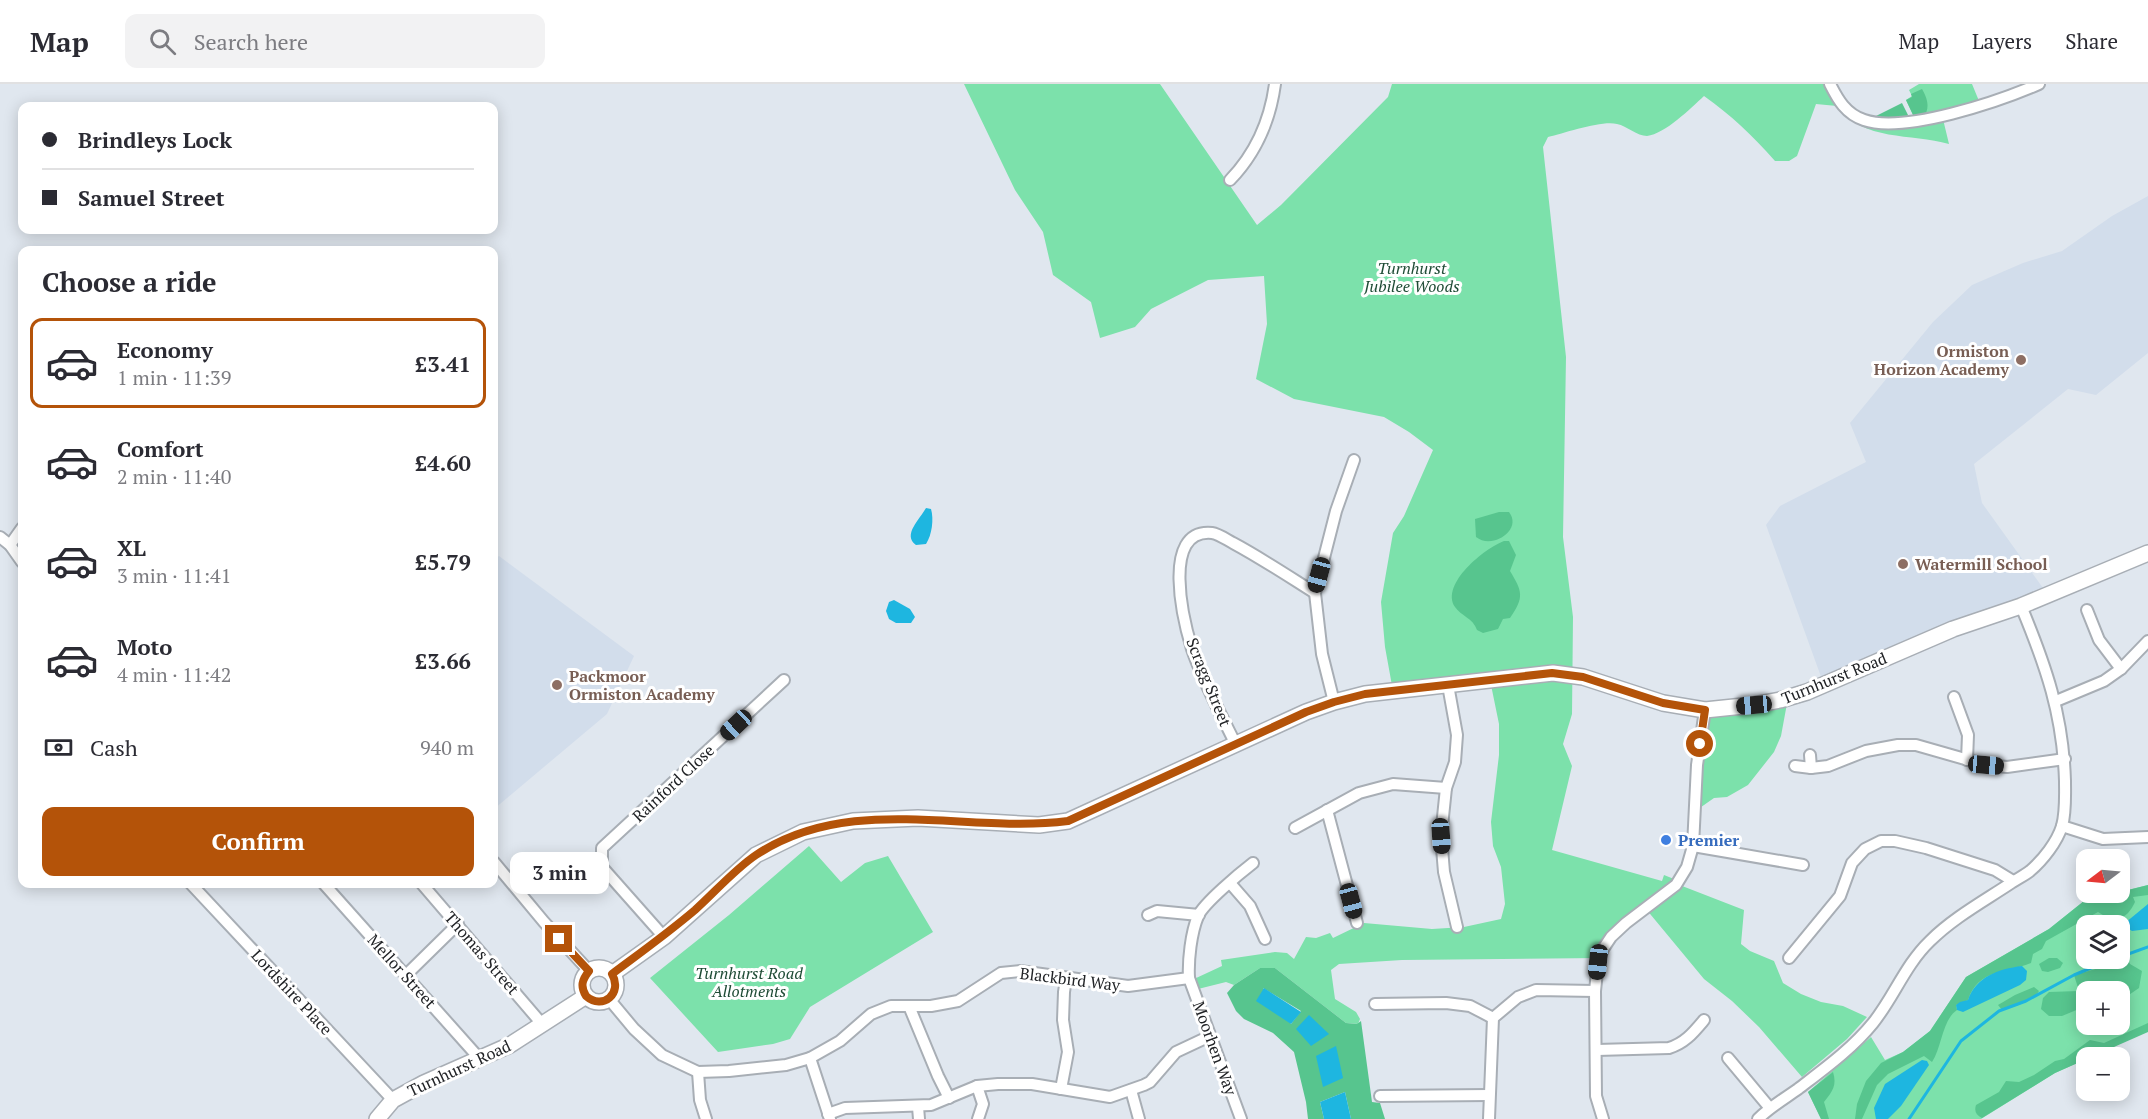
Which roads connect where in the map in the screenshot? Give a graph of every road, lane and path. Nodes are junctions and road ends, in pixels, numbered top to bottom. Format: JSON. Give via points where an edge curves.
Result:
{"nodes":[{"id":1,"x":1275,"y":84,"type":"edge"},
{"id":2,"x":1830,"y":84,"type":"edge"},
{"id":3,"x":2039,"y":84,"type":"edge"},
{"id":4,"x":1230,"y":180,"type":"dead end"},
{"id":5,"x":1354,"y":460,"type":"dead end"},
{"id":6,"x":18,"y":533,"type":"edge"},
{"id":7,"x":0,"y":537,"type":"edge"},
{"id":8,"x":10,"y":544,"type":"junction"},
{"id":9,"x":2148,"y":553,"type":"edge"},
{"id":10,"x":18,"y":556,"type":"edge"},
{"id":11,"x":1314,"y":593,"type":"junction"},
{"id":12,"x":2021,"y":606,"type":"junction"},
{"id":13,"x":2092,"y":615,"type":"dead end"},
{"id":14,"x":2148,"y":641,"type":"edge"},
{"id":15,"x":2121,"y":669,"type":"junction"},
{"id":16,"x":784,"y":680,"type":"dead end"},
{"id":17,"x":1448,"y":685,"type":"junction"},
{"id":18,"x":1954,"y":697,"type":"dead end"},
{"id":19,"x":2056,"y":701,"type":"junction"},
{"id":20,"x":1334,"y":702,"type":"junction"},
{"id":21,"x":1705,"y":710,"type":"junction"},
{"id":22,"x":1236,"y":745,"type":"junction"},
{"id":23,"x":1810,"y":755,"type":"dead end"},
{"id":24,"x":2065,"y":759,"type":"junction"},
{"id":25,"x":1967,"y":760,"type":"junction"},
{"id":26,"x":1795,"y":766,"type":"dead end"},
{"id":27,"x":1811,"y":768,"type":"junction"},
{"id":28,"x":1446,"y":788,"type":"junction"},
{"id":29,"x":1327,"y":810,"type":"junction"},
{"id":30,"x":2062,"y":826,"type":"junction"},
{"id":31,"x":1294,"y":828,"type":"dead end"},
{"id":32,"x":2148,"y":837,"type":"edge"},
{"id":33,"x":1694,"y":846,"type":"junction"},
{"id":34,"x":1253,"y":863,"type":"dead end"},
{"id":35,"x":1803,"y":865,"type":"dead end"},
{"id":36,"x":498,"y":867,"type":"edge"},
{"id":37,"x":2013,"y":881,"type":"junction"},
{"id":38,"x":1230,"y":883,"type":"junction"},
{"id":39,"x":195,"y":888,"type":"edge"},
{"id":40,"x":328,"y":888,"type":"edge"},
{"id":41,"x":426,"y":888,"type":"edge"},
{"id":42,"x":1153,"y":909,"type":"dead end"},
{"id":43,"x":1199,"y":915,"type":"junction"},
{"id":44,"x":1357,"y":923,"type":"dead end"},
{"id":45,"x":458,"y":924,"type":"junction"},
{"id":46,"x":1457,"y":927,"type":"dead end"},
{"id":47,"x":664,"y":937,"type":"junction"},
{"id":48,"x":1265,"y":939,"type":"dead end"},
{"id":49,"x":1789,"y":958,"type":"dead end"},
{"id":50,"x":589,"y":971,"type":"junction"},
{"id":51,"x":612,"y":974,"type":"junction"},
{"id":52,"x":406,"y":975,"type":"junction"},
{"id":53,"x":1189,"y":978,"type":"junction"},
{"id":54,"x":1066,"y":979,"type":"junction"},
{"id":55,"x":1595,"y":991,"type":"junction"},
{"id":56,"x":586,"y":996,"type":"junction"},
{"id":57,"x":609,"y":999,"type":"junction"},
{"id":58,"x":1375,"y":1004,"type":"dead end"},
{"id":59,"x":909,"y":1006,"type":"junction"},
{"id":60,"x":1493,"y":1018,"type":"junction"},
{"id":61,"x":1704,"y":1020,"type":"dead end"},
{"id":62,"x":542,"y":1024,"type":"junction"},
{"id":63,"x":1210,"y":1036,"type":"junction"},
{"id":64,"x":1597,"y":1050,"type":"junction"},
{"id":65,"x":479,"y":1058,"type":"junction"},
{"id":66,"x":810,"y":1058,"type":"junction"},
{"id":67,"x":1728,"y":1058,"type":"dead end"},
{"id":68,"x":698,"y":1072,"type":"junction"},
{"id":69,"x":977,"y":1086,"type":"junction"},
{"id":70,"x":1061,"y":1089,"type":"junction"},
{"id":71,"x":1131,"y":1090,"type":"junction"},
{"id":72,"x":1489,"y":1095,"type":"junction"},
{"id":73,"x":1380,"y":1096,"type":"dead end"},
{"id":74,"x":950,"y":1098,"type":"junction"},
{"id":75,"x":393,"y":1100,"type":"junction"},
{"id":76,"x":918,"y":1107,"type":"junction"},
{"id":77,"x":1769,"y":1107,"type":"junction"},
{"id":78,"x":829,"y":1116,"type":"edge"},
{"id":79,"x":377,"y":1119,"type":"edge"},
{"id":80,"x":706,"y":1119,"type":"edge"},
{"id":81,"x":919,"y":1119,"type":"edge"},
{"id":82,"x":978,"y":1119,"type":"edge"},
{"id":83,"x":1139,"y":1119,"type":"edge"},
{"id":84,"x":1241,"y":1119,"type":"edge"},
{"id":85,"x":1489,"y":1119,"type":"edge"},
{"id":86,"x":1603,"y":1119,"type":"edge"},
{"id":87,"x":1758,"y":1119,"type":"edge"}],
"edges":[{"from":1,"to":4,"type":"street","via":[[1261,136]]},
{"from":2,"to":3,"type":"street","via":[[1846,110],[1863,120],[1896,124],[1933,118]]},
{"from":5,"to":11,"type":"street"},
{"from":6,"to":8,"type":"street"},
{"from":7,"to":8,"type":"street"},
{"from":8,"to":10,"type":"street"},
{"from":9,"to":12,"type":"street","name":"Turnhurst Road"},
{"from":11,"to":20,"type":"street","via":[[1322,654]]},
{"from":11,"to":22,"type":"street","name":"Scragg Street","via":[[1214,533],[1198,536],[1183,548],[1179,581],[1192,649]]},
{"from":12,"to":19,"type":"street"},
{"from":12,"to":21,"type":"street","name":"Turnhurst Road","via":[[1953,629],[1807,692],[1754,705]]},
{"from":13,"to":15,"type":"street","via":[[2099,639]]},
{"from":14,"to":15,"type":"street"},
{"from":15,"to":19,"type":"street","via":[[2104,681]]},
{"from":16,"to":47,"type":"street","name":"Rainford Close","via":[[602,848],[602,867]]},
{"from":17,"to":20,"type":"street","name":"Turnhurst Road","via":[[1365,694]]},
{"from":17,"to":21,"type":"street","name":"Turnhurst Road","via":[[1552,673],[1583,677],[1663,703]]},
{"from":17,"to":28,"type":"street","via":[[1457,735],[1455,762]]},
{"from":18,"to":25,"type":"street","via":[[1968,735]]},
{"from":19,"to":24,"type":"street"},
{"from":20,"to":22,"type":"street","name":"Turnhurst Road"},
{"from":21,"to":33,"type":"street","via":[[1697,765]]},
{"from":22,"to":47,"type":"street","name":"Turnhurst Road","via":[[1068,821],[1039,825],[918,818],[853,821],[803,832],[756,855]]},
{"from":23,"to":27,"type":"street"},
{"from":24,"to":25,"type":"street","via":[[2007,767]]},
{"from":24,"to":30,"type":"street"},
{"from":25,"to":27,"type":"street","via":[[1916,745],[1898,745]]},
{"from":26,"to":27,"type":"street"},
{"from":28,"to":29,"type":"street","via":[[1393,784],[1359,793]]},
{"from":28,"to":46,"type":"street","via":[[1441,836],[1444,872]]},
{"from":29,"to":31,"type":"street"},
{"from":29,"to":44,"type":"street"},
{"from":30,"to":32,"type":"street","via":[[2103,839]]},
{"from":30,"to":37,"type":"street","via":[[2036,865]]},
{"from":33,"to":35,"type":"street"},
{"from":33,"to":55,"type":"street","via":[[1677,884],[1626,923],[1607,943],[1598,962]]},
{"from":34,"to":38,"type":"street"},
{"from":36,"to":50,"type":"street"},
{"from":37,"to":49,"type":"street","via":[[1995,870],[1926,848],[1881,841],[1865,849],[1852,863],[1840,896]]},
{"from":37,"to":77,"type":"street","via":[[1929,941],[1874,1022],[1814,1077]]},
{"from":38,"to":43,"type":"street"},
{"from":38,"to":48,"type":"street","via":[[1250,906]]},
{"from":39,"to":75,"type":"street","name":"Lordshire Place"},
{"from":40,"to":52,"type":"street","name":"Mellor Street"},
{"from":41,"to":45,"type":"street","name":"Thomas Street"},
{"from":42,"to":43,"type":"street"},
{"from":43,"to":53,"type":"street","via":[[1188,963]]},
{"from":45,"to":52,"type":"street"},
{"from":45,"to":62,"type":"street","name":"Thomas Street"},
{"from":47,"to":51,"type":"street","name":"Turnhurst Road"},
{"from":50,"to":51,"type":"street","via":[[597,968]]},
{"from":50,"to":56,"type":"street","via":[[582,985]]},
{"from":51,"to":57,"type":"street","via":[[616,990]]},
{"from":52,"to":65,"type":"street","name":"Mellor Street"},
{"from":53,"to":54,"type":"street","name":"Blackbird Way","via":[[1128,986]]},
{"from":53,"to":63,"type":"street","name":"Moorhen Way"},
{"from":54,"to":59,"type":"street","name":"Blackbird Way","via":[[1020,971],[1001,973],[958,1001]]},
{"from":54,"to":70,"type":"street","via":[[1063,1020],[1068,1052]]},
{"from":55,"to":60,"type":"street","via":[[1536,990],[1518,997]]},
{"from":55,"to":64,"type":"street"},
{"from":56,"to":57,"type":"street","via":[[596,1002]]},
{"from":56,"to":62,"type":"street","name":"Turnhurst Road"},
{"from":57,"to":68,"type":"street","name":"Blackbird Way","via":[[662,1055]]},
{"from":58,"to":60,"type":"street","via":[[1446,1003],[1470,1006]]},
{"from":59,"to":66,"type":"street","name":"Blackbird Way","via":[[891,1005],[871,1014],[840,1041]]},
{"from":59,"to":74,"type":"street"},
{"from":60,"to":72,"type":"street"},
{"from":61,"to":64,"type":"street","via":[[1689,1038],[1669,1048]]},
{"from":62,"to":65,"type":"street","name":"Turnhurst Road","via":[[510,1045]]},
{"from":63,"to":71,"type":"street","via":[[1176,1052],[1150,1082]]},
{"from":63,"to":84,"type":"street","name":"Moorhen Way"},
{"from":64,"to":86,"type":"street","via":[[1596,1096]]},
{"from":65,"to":75,"type":"street","name":"Turnhurst Road"},
{"from":66,"to":68,"type":"street","name":"Blackbird Way","via":[[786,1065]]},
{"from":66,"to":78,"type":"street"},
{"from":67,"to":77,"type":"street"},
{"from":68,"to":80,"type":"street","via":[[699,1100]]},
{"from":69,"to":70,"type":"street","via":[[1032,1084]]},
{"from":69,"to":74,"type":"street"},
{"from":69,"to":82,"type":"street","via":[[982,1104]]},
{"from":70,"to":71,"type":"street","via":[[1110,1097]]},
{"from":71,"to":83,"type":"street"},
{"from":72,"to":73,"type":"street"},
{"from":72,"to":85,"type":"street"},
{"from":74,"to":76,"type":"street"},
{"from":75,"to":79,"type":"street"},
{"from":76,"to":78,"type":"street","via":[[860,1106],[844,1108]]},
{"from":76,"to":81,"type":"street"},
{"from":77,"to":87,"type":"street"}]}
